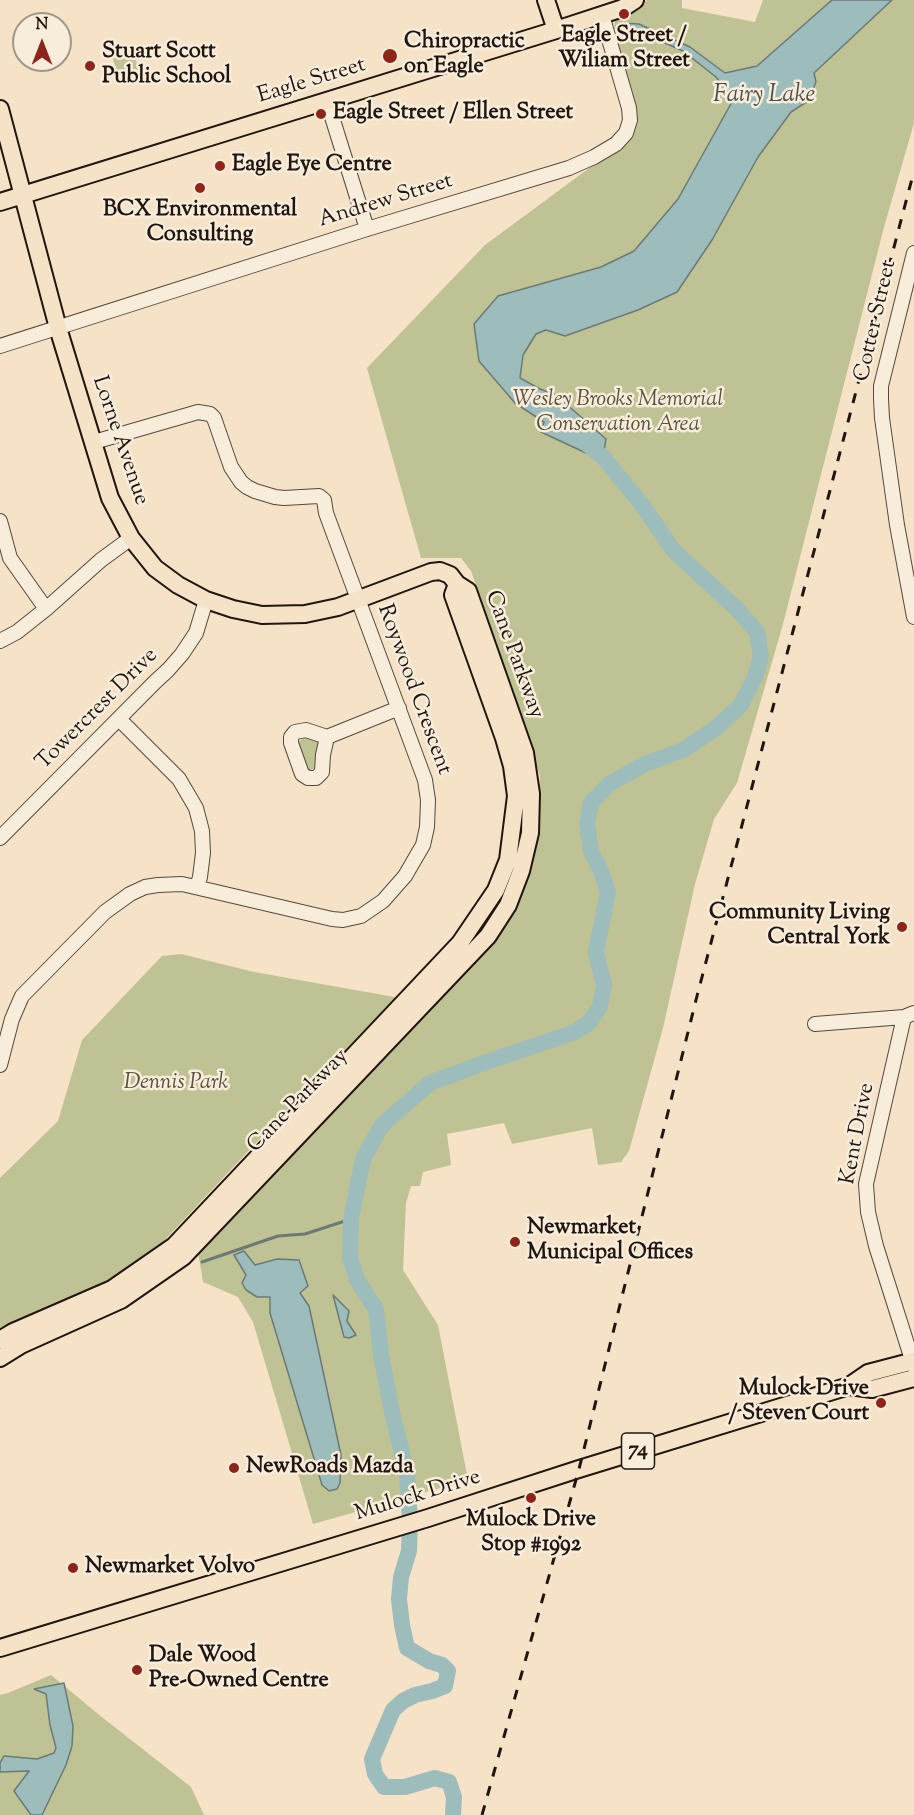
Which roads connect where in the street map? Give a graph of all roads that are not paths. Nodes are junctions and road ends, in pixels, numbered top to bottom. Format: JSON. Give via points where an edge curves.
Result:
{"nodes":[{"id":1,"x":546,"y":0,"type":"edge"},
{"id":2,"x":635,"y":0,"type":"edge"},
{"id":3,"x":602,"y":15,"type":"junction"},
{"id":4,"x":556,"y":30,"type":"junction"},
{"id":5,"x":327,"y":101,"type":"junction"},
{"id":6,"x":0,"y":109,"type":"edge"},
{"id":7,"x":22,"y":195,"type":"junction"},
{"id":8,"x":0,"y":202,"type":"edge"},
{"id":9,"x":367,"y":229,"type":"junction"},
{"id":10,"x":914,"y":253,"type":"edge"},
{"id":11,"x":58,"y":328,"type":"junction"},
{"id":12,"x":0,"y":346,"type":"edge"},
{"id":13,"x":94,"y":442,"type":"junction"},
{"id":14,"x":0,"y":521,"type":"edge"},
{"id":15,"x":132,"y":538,"type":"junction"},
{"id":16,"x":909,"y":562,"type":"edge"},
{"id":17,"x":457,"y":584,"type":"junction"},
{"id":18,"x":357,"y":599,"type":"junction"},
{"id":19,"x":206,"y":600,"type":"junction"},
{"id":20,"x":46,"y":609,"type":"junction"},
{"id":21,"x":914,"y":617,"type":"edge"},
{"id":22,"x":0,"y":640,"type":"edge"},
{"id":23,"x":399,"y":708,"type":"junction"},
{"id":24,"x":118,"y":720,"type":"junction"},
{"id":25,"x":327,"y":737,"type":"dead end"},
{"id":26,"x":0,"y":838,"type":"edge"},
{"id":27,"x":197,"y":887,"type":"junction"},
{"id":28,"x":909,"y":1015,"type":"edge"},
{"id":29,"x":815,"y":1024,"type":"dead end"},
{"id":30,"x":0,"y":1065,"type":"edge"},
{"id":31,"x":0,"y":1340,"type":"edge"},
{"id":32,"x":0,"y":1358,"type":"edge"},
{"id":33,"x":913,"y":1367,"type":"edge"},
{"id":34,"x":0,"y":1648,"type":"edge"}],
"edges":[{"from":1,"to":4,"type":"main road"},
{"from":2,"to":3,"type":"main road","name":"Eagle Street"},
{"from":3,"to":4,"type":"main road","name":"Eagle Street"},
{"from":3,"to":9,"type":"street","name":"Andrew Street","via":[[629,108],[626,134],[616,144],[579,164]]},
{"from":4,"to":5,"type":"main road","name":"Eagle Street"},
{"from":5,"to":7,"type":"main road","name":"Eagle Street"},
{"from":5,"to":9,"type":"street"},
{"from":6,"to":7,"type":"main road","name":"Lorne Avenue"},
{"from":7,"to":8,"type":"main road","name":"Eagle Street"},
{"from":7,"to":11,"type":"main road","name":"Lorne Avenue"},
{"from":9,"to":11,"type":"street","name":"Andrew Street"},
{"from":10,"to":16,"type":"street","name":"Cotter Street","via":[[881,386],[885,442]]},
{"from":11,"to":12,"type":"street","name":"Andrew Street"},
{"from":11,"to":13,"type":"main road","name":"Lorne Avenue"},
{"from":13,"to":15,"type":"main road","name":"Lorne Avenue","via":[[110,498]]},
{"from":13,"to":18,"type":"street","name":"Roywood Crescent","via":[[198,412],[210,414],[241,483],[275,497],[319,496],[324,500]]},
{"from":14,"to":20,"type":"street","via":[[10,558]]},
{"from":15,"to":19,"type":"main road","name":"Lorne Avenue","via":[[155,568]]},
{"from":15,"to":20,"type":"street"},
{"from":16,"to":21,"type":"street","name":"Cotter Street"},
{"from":17,"to":18,"type":"main road","name":"Lorne Avenue","via":[[450,575],[431,572]]},
{"from":17,"to":31,"type":"main road","name":"Cane Parkway","via":[[453,595],[504,738],[516,796],[508,860],[496,890],[460,944],[174,1246],[112,1289]]},
{"from":17,"to":32,"type":"main road","name":"Cane Parkway","via":[[468,591],[525,753],[531,794],[530,833],[508,905],[488,936],[183,1257],[121,1300]]},
{"from":18,"to":19,"type":"main road","name":"Lorne Avenue","via":[[338,607],[288,615],[262,615]]},
{"from":18,"to":23,"type":"street","name":"Roywood Crescent"},
{"from":19,"to":24,"type":"street","name":"Towercrest Drive","via":[[196,633],[182,654]]},
{"from":20,"to":22,"type":"street"},
{"from":23,"to":25,"type":"street"},
{"from":23,"to":27,"type":"street","name":"Roywood Crescent","via":[[427,789],[427,828],[412,865],[383,901],[361,916],[343,920]]},
{"from":24,"to":26,"type":"street","name":"Towercrest Drive"},
{"from":24,"to":27,"type":"street","via":[[179,779],[196,808],[203,853]]},
{"from":27,"to":30,"type":"street","name":"Roywood Crescent","via":[[145,887],[105,912],[22,996]]},
{"from":28,"to":29,"type":"street"},
{"from":28,"to":33,"type":"street","name":"Kent Drive","via":[[866,1184],[876,1246]]},
{"from":33,"to":34,"type":"main road","name":"Mulock Drive","number":"74","via":[[872,1389],[849,1386]]}]}
